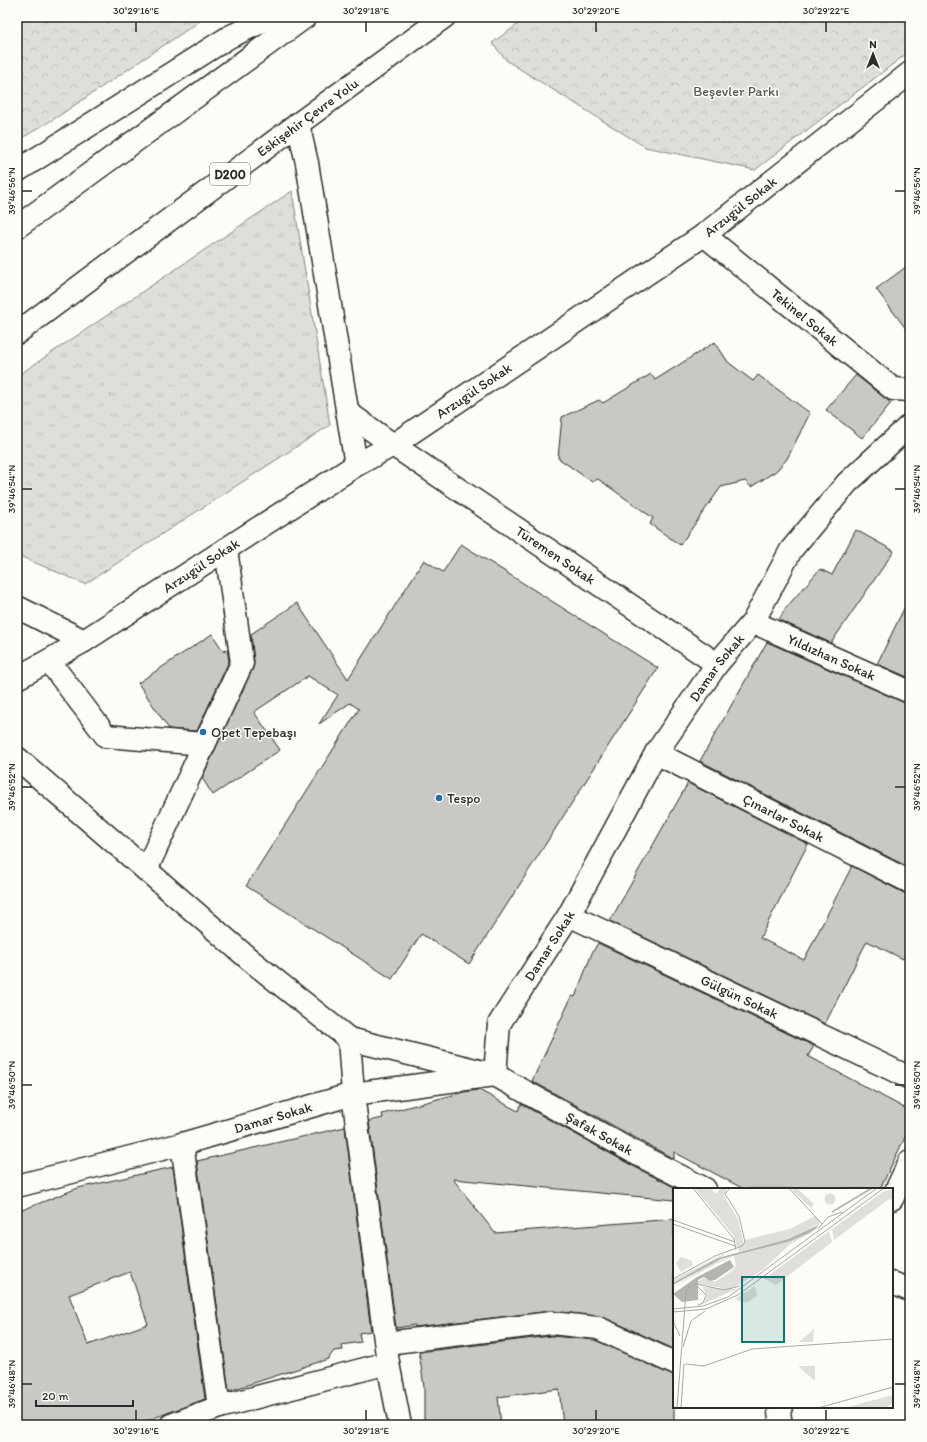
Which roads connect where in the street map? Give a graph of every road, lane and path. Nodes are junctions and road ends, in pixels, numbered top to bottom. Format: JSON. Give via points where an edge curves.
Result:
{"nodes":[{"id":1,"x":272,"y":17,"type":"edge"},
{"id":2,"x":305,"y":17,"type":"edge"},
{"id":3,"x":444,"y":17,"type":"edge"},
{"id":4,"x":910,"y":73,"type":"edge"},
{"id":5,"x":298,"y":124,"type":"junction"},
{"id":6,"x":17,"y":171,"type":"edge"},
{"id":7,"x":17,"y":227,"type":"edge"},
{"id":8,"x":704,"y":235,"type":"junction"},
{"id":9,"x":17,"y":333,"type":"edge"},
{"id":10,"x":910,"y":390,"type":"edge"},
{"id":11,"x":347,"y":412,"type":"junction"},
{"id":12,"x":910,"y":426,"type":"edge"},
{"id":13,"x":393,"y":445,"type":"junction"},
{"id":14,"x":356,"y":465,"type":"junction"},
{"id":15,"x":226,"y":549,"type":"junction"},
{"id":16,"x":17,"y":607,"type":"edge"},
{"id":17,"x":752,"y":622,"type":"junction"},
{"id":18,"x":84,"y":641,"type":"junction"},
{"id":19,"x":49,"y":661,"type":"junction"},
{"id":20,"x":717,"y":664,"type":"junction"},
{"id":21,"x":17,"y":678,"type":"edge"},
{"id":22,"x":910,"y":692,"type":"edge"},
{"id":23,"x":204,"y":744,"type":"junction"},
{"id":24,"x":656,"y":753,"type":"junction"},
{"id":25,"x":17,"y":758,"type":"edge"},
{"id":26,"x":146,"y":870,"type":"junction"},
{"id":27,"x":910,"y":882,"type":"edge"},
{"id":28,"x":569,"y":915,"type":"junction"},
{"id":29,"x":349,"y":1039,"type":"junction"},
{"id":30,"x":495,"y":1075,"type":"junction"},
{"id":31,"x":910,"y":1078,"type":"edge"},
{"id":32,"x":353,"y":1094,"type":"junction"},
{"id":33,"x":182,"y":1144,"type":"junction"},
{"id":34,"x":910,"y":1161,"type":"edge"},
{"id":35,"x":17,"y":1186,"type":"edge"},
{"id":36,"x":703,"y":1188,"type":"edge"},
{"id":37,"x":893,"y":1197,"type":"edge"},
{"id":38,"x":893,"y":1282,"type":"edge"},
{"id":39,"x":910,"y":1290,"type":"edge"},
{"id":40,"x":387,"y":1353,"type":"junction"},
{"id":41,"x":673,"y":1363,"type":"edge"},
{"id":42,"x":219,"y":1407,"type":"junction"},
{"id":43,"x":171,"y":1425,"type":"edge"},
{"id":44,"x":400,"y":1425,"type":"edge"}],
"edges":[{"from":1,"to":6,"type":"main road","via":[[229,37]]},
{"from":2,"to":7,"type":"main road"},
{"from":3,"to":5,"type":"main road","name":"Eskişehir Çevre Yolu","number":"D200"},
{"from":4,"to":8,"type":"main road","name":"Arzugül Sokak"},
{"from":5,"to":9,"type":"main road","name":"Eskişehir Çevre Yolu","number":"D200"},
{"from":5,"to":11,"type":"main road","via":[[307,163]]},
{"from":8,"to":10,"type":"main road","name":"Tekinel Sokak","via":[[892,389]]},
{"from":8,"to":13,"type":"main road","name":"Arzugül Sokak"},
{"from":11,"to":13,"type":"main road","name":"Türemen Sokak"},
{"from":11,"to":14,"type":"main road"},
{"from":12,"to":17,"type":"main road","name":"Damar Sokak","via":[[847,483],[792,550]]},
{"from":13,"to":14,"type":"main road","name":"Arzugül Sokak"},
{"from":13,"to":20,"type":"main road","name":"Türemen Sokak"},
{"from":14,"to":15,"type":"main road","name":"Arzugül Sokak"},
{"from":15,"to":18,"type":"main road","name":"Arzugül Sokak"},
{"from":15,"to":23,"type":"main road","via":[[242,663]]},
{"from":16,"to":18,"type":"main road"},
{"from":17,"to":20,"type":"main road","name":"Damar Sokak"},
{"from":17,"to":22,"type":"main road","name":"Yıldızhan Sokak"},
{"from":18,"to":19,"type":"main road","name":"Arzugül Sokak"},
{"from":19,"to":21,"type":"main road","name":"Arzugül Sokak"},
{"from":19,"to":23,"type":"main road","via":[[106,736]]},
{"from":20,"to":24,"type":"main road","name":"Damar Sokak"},
{"from":23,"to":26,"type":"main road"},
{"from":24,"to":27,"type":"main road","name":"Çınarlar Sokak"},
{"from":24,"to":28,"type":"main road","name":"Damar Sokak"},
{"from":25,"to":26,"type":"main road"},
{"from":26,"to":29,"type":"main road","via":[[249,959]]},
{"from":28,"to":30,"type":"main road","name":"Damar Sokak","via":[[499,1024]]},
{"from":28,"to":31,"type":"main road","name":"Gülgün Sokak"},
{"from":29,"to":30,"type":"main road","name":"Şafak Sokak"},
{"from":29,"to":32,"type":"main road"},
{"from":30,"to":32,"type":"main road","name":"Damar Sokak"},
{"from":30,"to":36,"type":"main road","name":"Şafak Sokak"},
{"from":32,"to":33,"type":"main road","name":"Damar Sokak"},
{"from":32,"to":40,"type":"main road"},
{"from":33,"to":35,"type":"main road","name":"Damar Sokak"},
{"from":33,"to":42,"type":"main road"},
{"from":34,"to":37,"type":"main road"},
{"from":38,"to":39,"type":"main road"},
{"from":40,"to":41,"type":"main road","via":[[551,1323],[598,1328]]},
{"from":40,"to":42,"type":"main road"},
{"from":40,"to":44,"type":"main road"},
{"from":42,"to":43,"type":"main road"}]}
